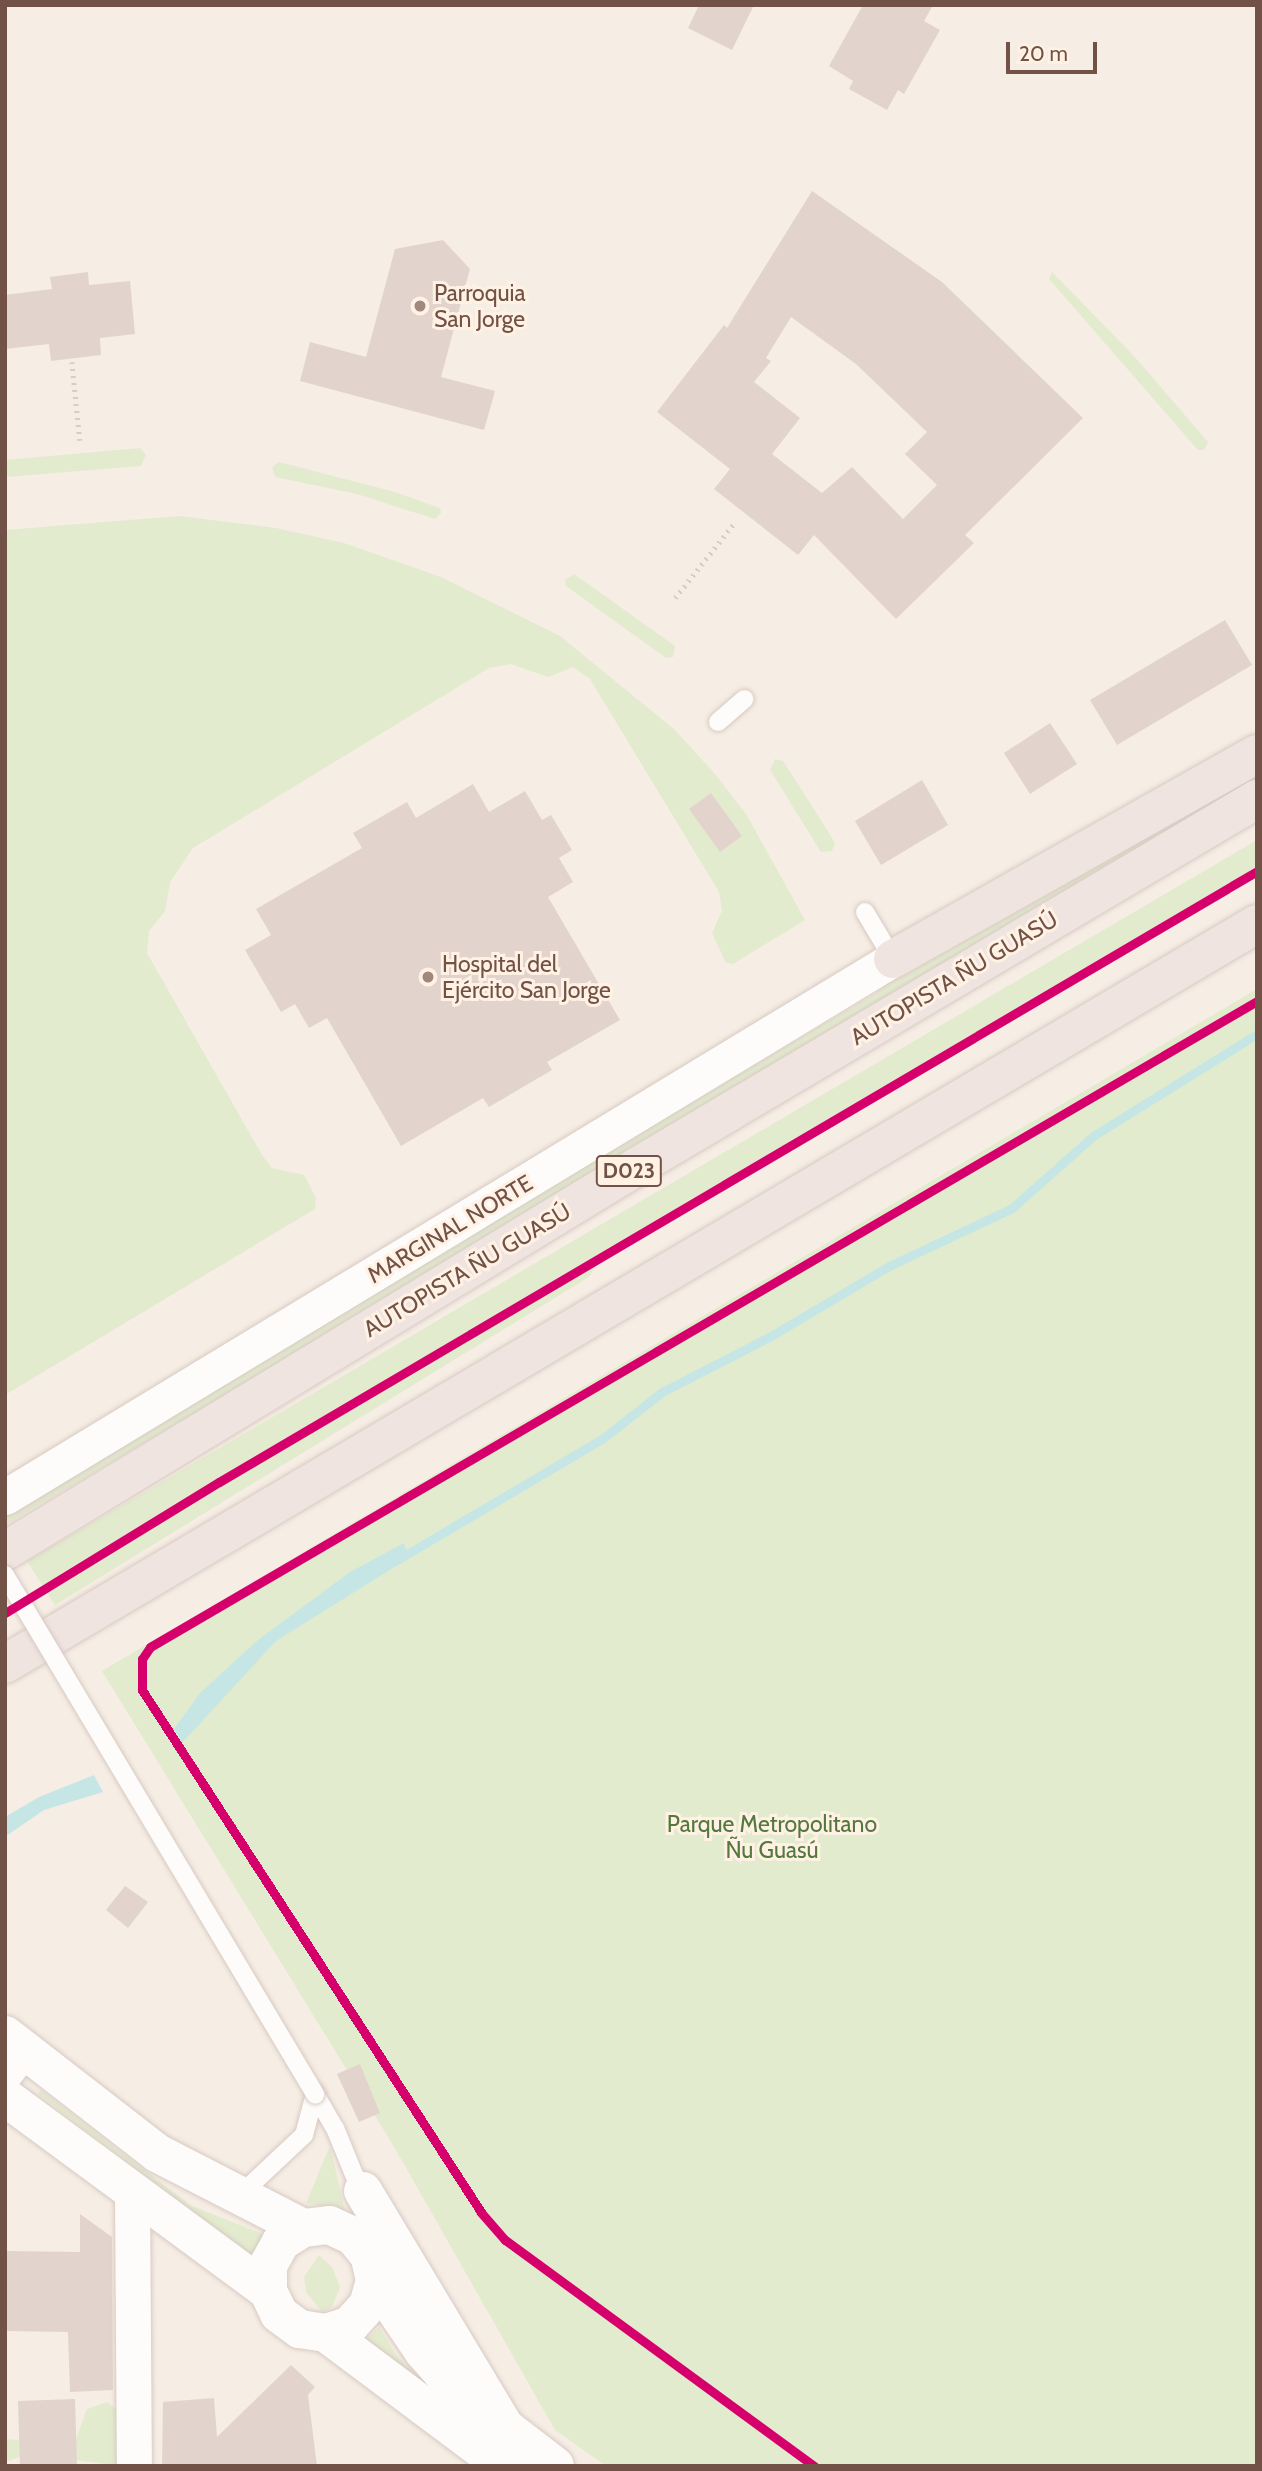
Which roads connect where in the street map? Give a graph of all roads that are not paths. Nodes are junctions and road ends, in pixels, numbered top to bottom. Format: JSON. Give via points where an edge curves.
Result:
{"nodes":[{"id":1,"x":744,"y":699,"type":"dead end"},
{"id":2,"x":718,"y":722,"type":"dead end"},
{"id":3,"x":1257,"y":754,"type":"edge"},
{"id":4,"x":1257,"y":799,"type":"edge"},
{"id":5,"x":865,"y":912,"type":"dead end"},
{"id":6,"x":1257,"y":924,"type":"edge"},
{"id":7,"x":893,"y":959,"type":"junction"},
{"id":8,"x":5,"y":1497,"type":"edge"},
{"id":9,"x":5,"y":1551,"type":"edge"},
{"id":10,"x":5,"y":1575,"type":"edge"},
{"id":11,"x":5,"y":1664,"type":"edge"},
{"id":12,"x":11,"y":2052,"type":"edge"},
{"id":13,"x":315,"y":2094,"type":"junction"},
{"id":14,"x":5,"y":2097,"type":"edge"},
{"id":15,"x":363,"y":2191,"type":"junction"},
{"id":16,"x":132,"y":2194,"type":"junction"},
{"id":17,"x":240,"y":2195,"type":"junction"},
{"id":18,"x":303,"y":2228,"type":"junction"},
{"id":19,"x":353,"y":2235,"type":"junction"},
{"id":20,"x":375,"y":2280,"type":"junction"},
{"id":21,"x":268,"y":2291,"type":"junction"},
{"id":22,"x":326,"y":2333,"type":"junction"},
{"id":23,"x":505,"y":2427,"type":"junction"},
{"id":24,"x":134,"y":2466,"type":"edge"},
{"id":25,"x":504,"y":2466,"type":"edge"},
{"id":26,"x":555,"y":2466,"type":"edge"}],
"edges":[{"from":1,"to":2,"type":"lane"},
{"from":3,"to":7,"type":"highway"},
{"from":4,"to":9,"type":"highway","name":"AUTOPISTA ÑU GUASÚ","number":"D023","via":[[638,1166]]},
{"from":5,"to":7,"type":"lane"},
{"from":6,"to":11,"type":"highway"},
{"from":7,"to":8,"type":"street","name":"MARGINAL NORTE"},
{"from":10,"to":13,"type":"lane","bridge":true},
{"from":12,"to":17,"type":"main road","via":[[157,2152]]},
{"from":13,"to":15,"type":"lane"},
{"from":13,"to":17,"type":"lane","via":[[304,2136]]},
{"from":14,"to":16,"type":"main road"},
{"from":15,"to":19,"type":"lane"},
{"from":15,"to":23,"type":"main road"},
{"from":16,"to":21,"type":"main road"},
{"from":16,"to":24,"type":"street"},
{"from":17,"to":18,"type":"main road"},
{"from":18,"to":19,"type":"main road","via":[[329,2225]]},
{"from":18,"to":21,"type":"main road","via":[[281,2242],[268,2265]]},
{"from":19,"to":20,"type":"main road","via":[[369,2255]]},
{"from":20,"to":22,"type":"main road","via":[[368,2305],[350,2325]]},
{"from":20,"to":23,"type":"main road","via":[[423,2351],[459,2392]]},
{"from":21,"to":22,"type":"main road","via":[[279,2314],[300,2329]]},
{"from":22,"to":25,"type":"main road"},
{"from":23,"to":26,"type":"main road"}]}
